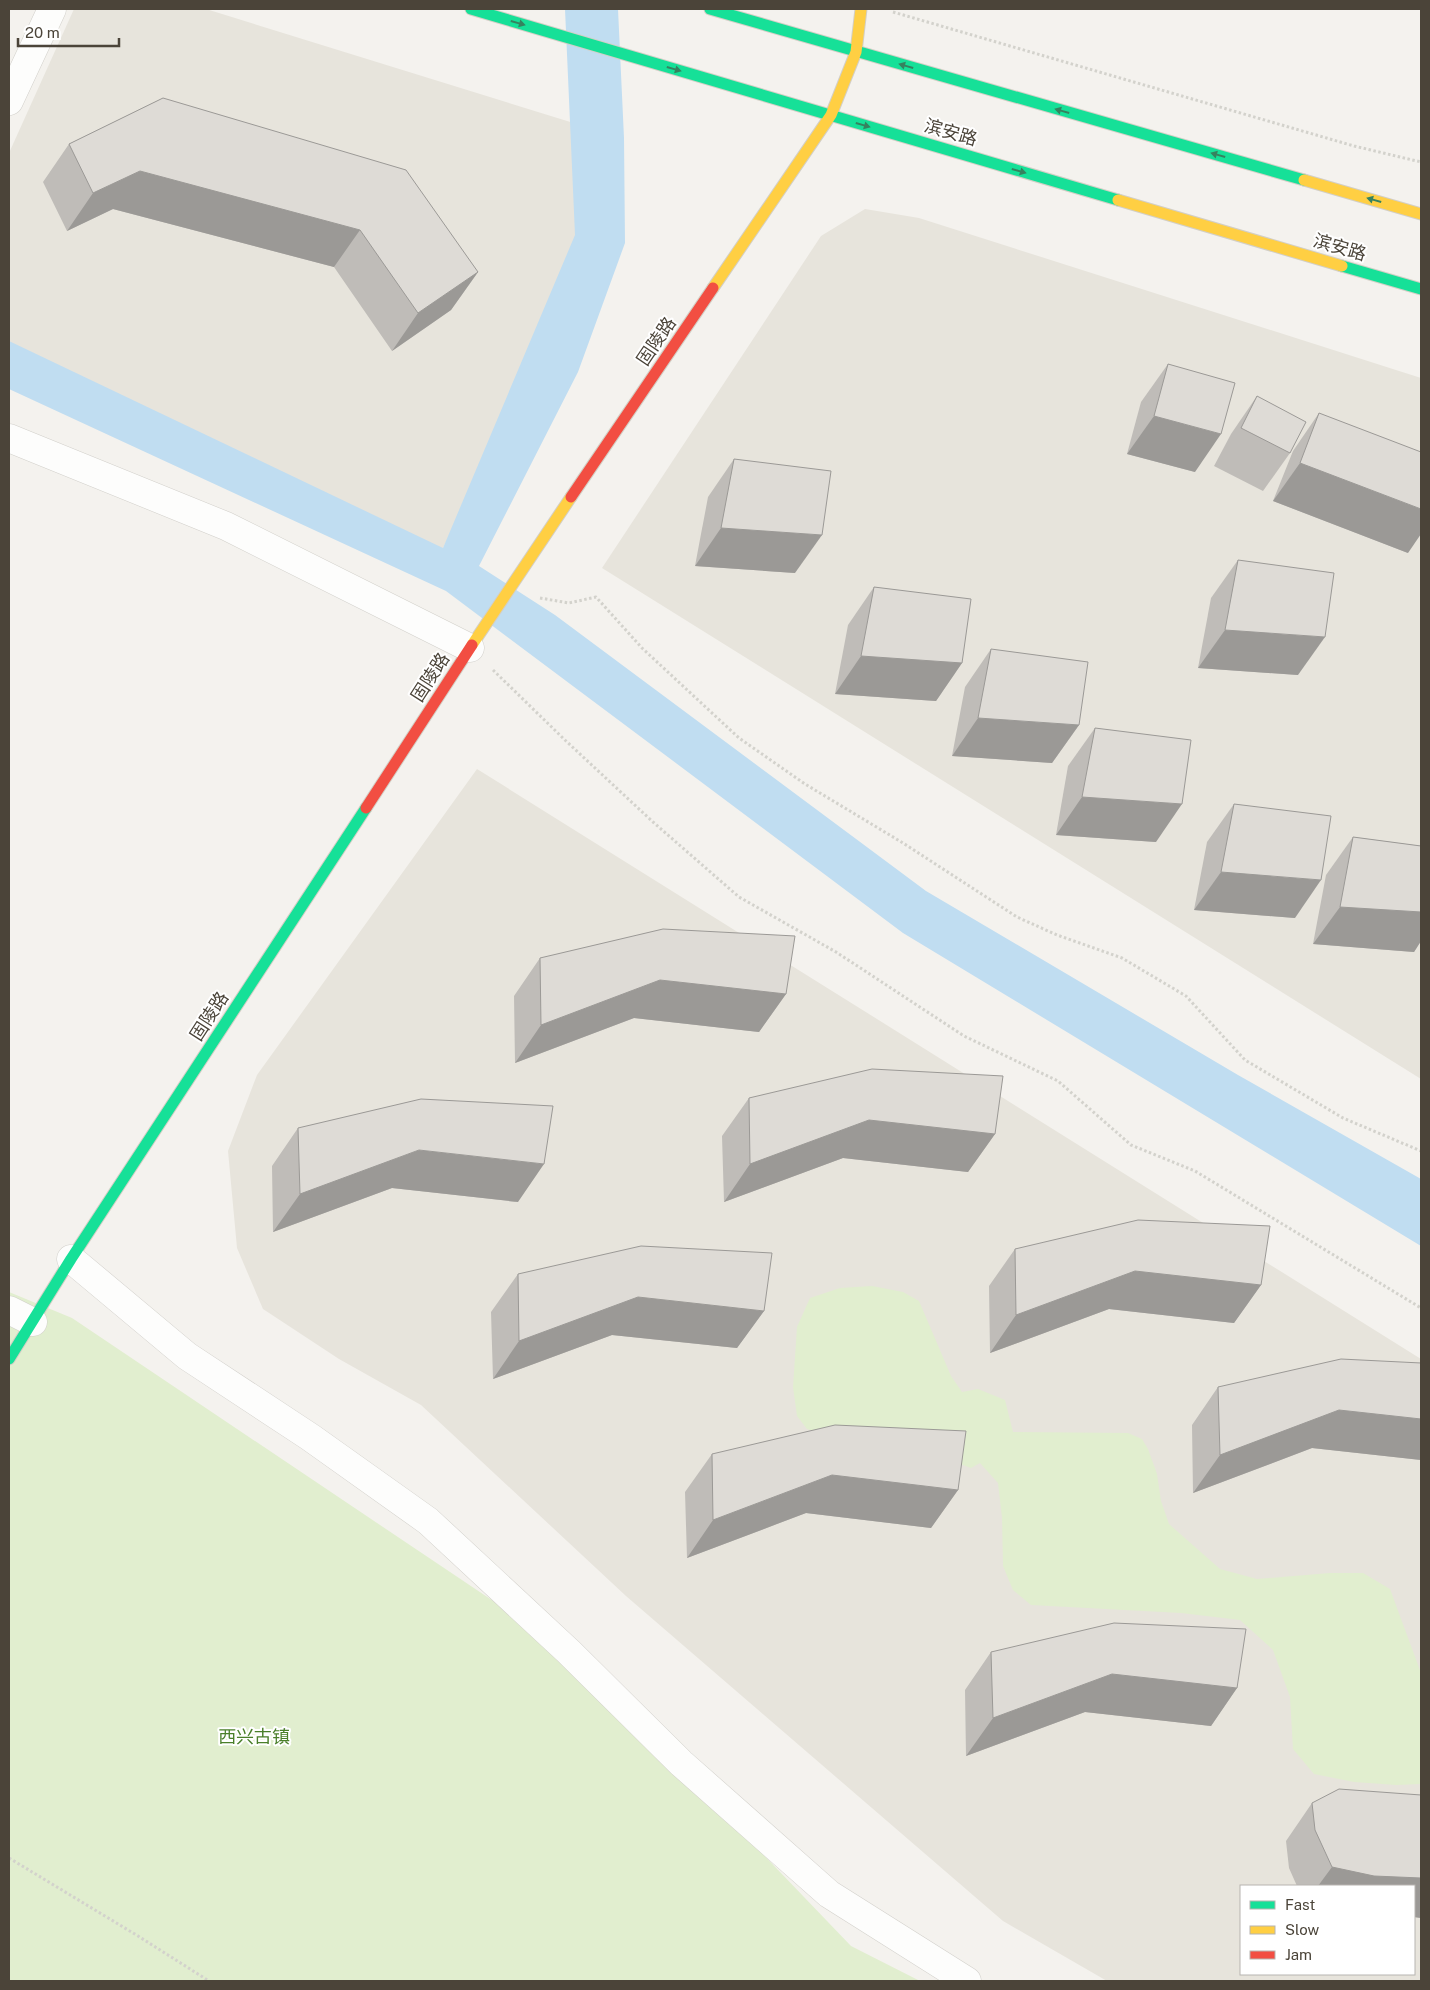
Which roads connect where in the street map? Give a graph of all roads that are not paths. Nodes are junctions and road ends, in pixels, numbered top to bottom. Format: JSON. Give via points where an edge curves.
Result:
{"nodes":[{"id":1,"x":52,"y":9,"type":"edge"},
{"id":2,"x":471,"y":9,"type":"edge"},
{"id":3,"x":710,"y":9,"type":"edge"},
{"id":4,"x":861,"y":9,"type":"edge"},
{"id":5,"x":856,"y":52,"type":"junction"},
{"id":6,"x":9,"y":101,"type":"edge"},
{"id":7,"x":831,"y":115,"type":"junction"},
{"id":8,"x":1421,"y":214,"type":"edge"},
{"id":9,"x":1421,"y":289,"type":"edge"},
{"id":10,"x":9,"y":438,"type":"edge"},
{"id":11,"x":470,"y":648,"type":"junction"},
{"id":12,"x":71,"y":1259,"type":"junction"},
{"id":13,"x":9,"y":1310,"type":"edge"},
{"id":14,"x":33,"y":1322,"type":"junction"},
{"id":15,"x":9,"y":1360,"type":"edge"},
{"id":16,"x":967,"y":1981,"type":"edge"}],
"edges":[{"from":1,"to":6,"type":"street"},
{"from":2,"to":7,"type":"main road","name":"滨安路","one_way":true},
{"from":3,"to":5,"type":"main road"},
{"from":4,"to":5,"type":"main road","name":"固陵路"},
{"from":5,"to":7,"type":"main road","name":"固陵路"},
{"from":8,"to":5,"type":"main road","one_way":true},
{"from":7,"to":9,"type":"main road","name":"滨安路","one_way":true},
{"from":7,"to":11,"type":"main road","name":"固陵路"},
{"from":10,"to":11,"type":"street","via":[[226,526]]},
{"from":11,"to":12,"type":"main road","name":"固陵路"},
{"from":12,"to":14,"type":"main road","name":"固陵路"},
{"from":12,"to":16,"type":"street","via":[[187,1356],[310,1437],[428,1521],[569,1652],[681,1763],[829,1894]]},
{"from":13,"to":14,"type":"street"},
{"from":14,"to":15,"type":"main road","name":"固陵路"}]}
